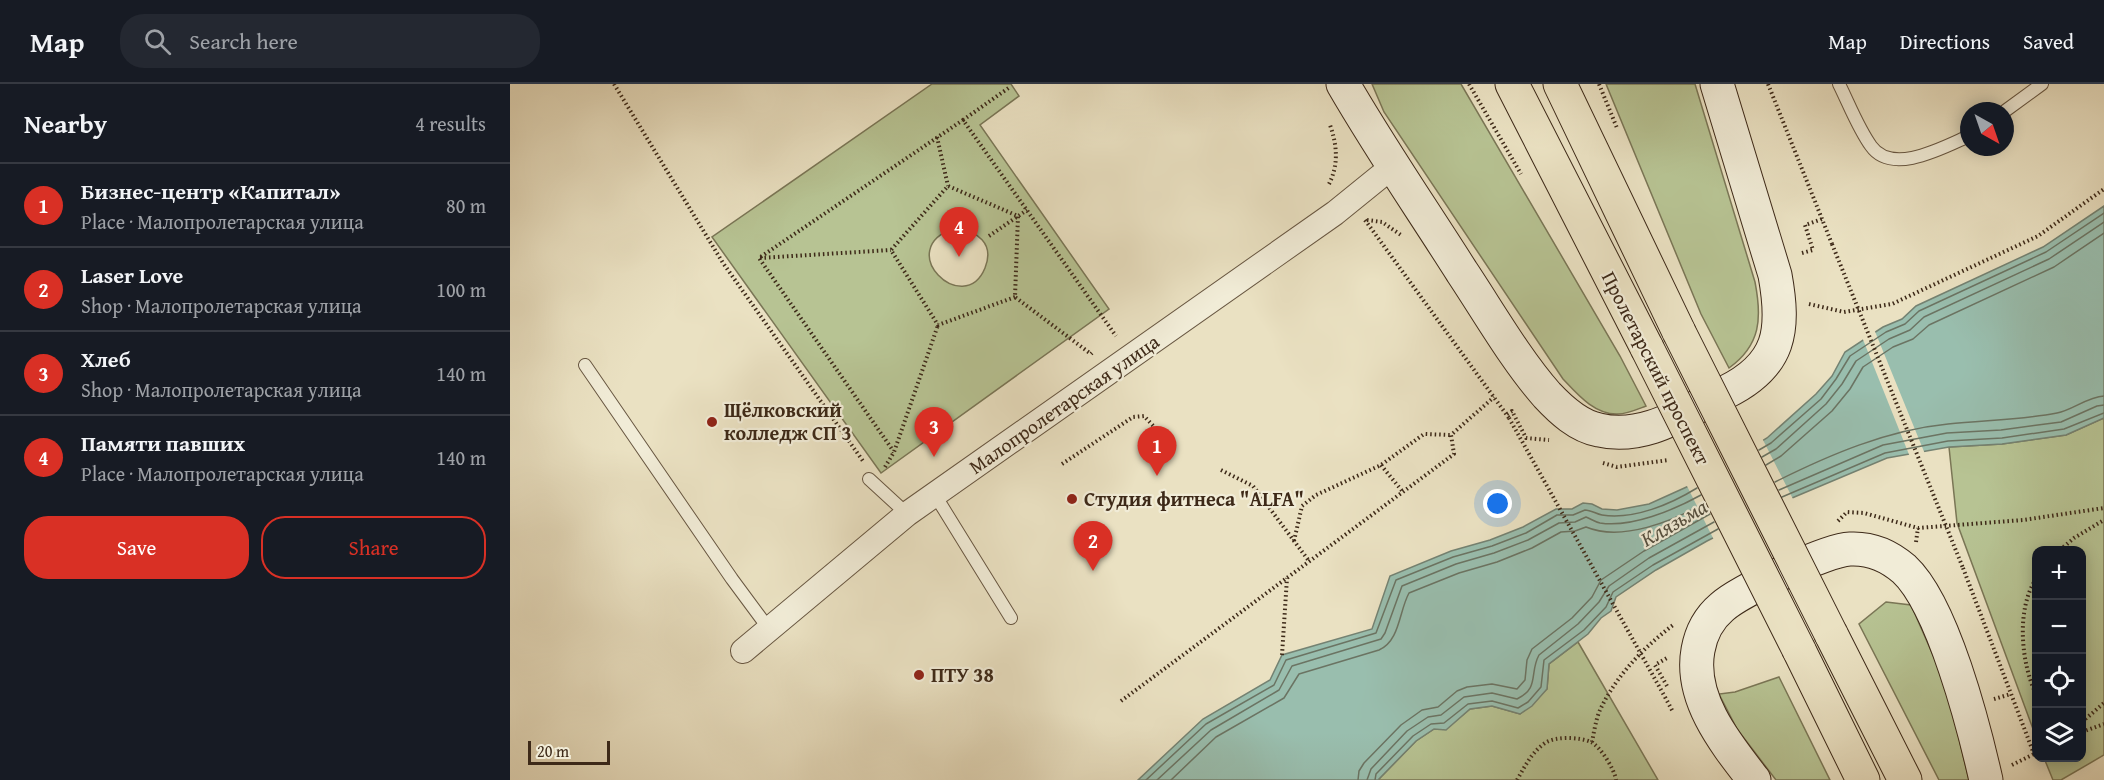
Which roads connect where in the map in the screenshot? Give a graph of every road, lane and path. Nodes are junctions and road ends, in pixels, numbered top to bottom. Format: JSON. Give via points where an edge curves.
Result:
{"nodes":[{"id":1,"x":614,"y":84,"type":"edge"},
{"id":2,"x":1343,"y":84,"type":"edge"},
{"id":3,"x":1360,"y":84,"type":"edge"},
{"id":4,"x":1494,"y":84,"type":"edge"},
{"id":5,"x":1512,"y":84,"type":"edge"},
{"id":6,"x":1560,"y":84,"type":"edge"},
{"id":7,"x":1577,"y":84,"type":"edge"},
{"id":8,"x":1717,"y":84,"type":"edge"},
{"id":9,"x":1768,"y":84,"type":"edge"},
{"id":10,"x":1839,"y":84,"type":"edge"},
{"id":11,"x":2042,"y":84,"type":"edge"},
{"id":12,"x":1011,"y":87,"type":"dead end"},
{"id":13,"x":2014,"y":104,"type":"edge"},
{"id":14,"x":1327,"y":115,"type":"dead end"},
{"id":15,"x":963,"y":120,"type":"junction"},
{"id":16,"x":1370,"y":131,"type":"junction"},
{"id":17,"x":937,"y":137,"type":"junction"},
{"id":18,"x":1960,"y":140,"type":"edge"},
{"id":19,"x":1393,"y":166,"type":"junction"},
{"id":20,"x":948,"y":186,"type":"junction"},
{"id":21,"x":1327,"y":189,"type":"dead end"},
{"id":22,"x":2104,"y":189,"type":"edge"},
{"id":23,"x":1027,"y":210,"type":"junction"},
{"id":24,"x":1018,"y":216,"type":"junction"},
{"id":25,"x":1822,"y":219,"type":"junction"},
{"id":26,"x":1364,"y":220,"type":"dead end"},
{"id":27,"x":988,"y":236,"type":"dead end"},
{"id":28,"x":891,"y":250,"type":"junction"},
{"id":29,"x":1802,"y":253,"type":"dead end"},
{"id":30,"x":759,"y":258,"type":"junction"},
{"id":31,"x":1647,"y":269,"type":"junction"},
{"id":32,"x":1616,"y":290,"type":"junction"},
{"id":33,"x":1015,"y":297,"type":"junction"},
{"id":34,"x":1808,"y":304,"type":"dead end"},
{"id":35,"x":938,"y":325,"type":"junction"},
{"id":36,"x":1117,"y":336,"type":"dead end"},
{"id":37,"x":1091,"y":354,"type":"dead end"},
{"id":38,"x":585,"y":365,"type":"dead end"},
{"id":39,"x":1494,"y":397,"type":"junction"},
{"id":40,"x":1508,"y":416,"type":"junction"},
{"id":41,"x":1158,"y":431,"type":"dead end"},
{"id":42,"x":1451,"y":435,"type":"junction"},
{"id":43,"x":1550,"y":440,"type":"dead end"},
{"id":44,"x":1062,"y":464,"type":"dead end"},
{"id":45,"x":1381,"y":465,"type":"junction"},
{"id":46,"x":1221,"y":470,"type":"dead end"},
{"id":47,"x":869,"y":479,"type":"dead end"},
{"id":48,"x":1403,"y":492,"type":"junction"},
{"id":49,"x":935,"y":495,"type":"junction"},
{"id":50,"x":888,"y":496,"type":"junction"},
{"id":51,"x":2104,"y":508,"type":"edge"},
{"id":52,"x":908,"y":514,"type":"junction"},
{"id":53,"x":2104,"y":520,"type":"edge"},
{"id":54,"x":1831,"y":528,"type":"dead end"},
{"id":55,"x":1294,"y":540,"type":"junction"},
{"id":56,"x":2065,"y":546,"type":"edge"},
{"id":57,"x":1309,"y":561,"type":"junction"},
{"id":58,"x":1287,"y":577,"type":"junction"},
{"id":59,"x":2032,"y":590,"type":"edge"},
{"id":60,"x":1011,"y":618,"type":"dead end"},
{"id":61,"x":1676,"y":622,"type":"dead end"},
{"id":62,"x":769,"y":629,"type":"junction"},
{"id":63,"x":742,"y":651,"type":"dead end"},
{"id":64,"x":1282,"y":656,"type":"dead end"},
{"id":65,"x":2032,"y":682,"type":"edge"},
{"id":66,"x":1665,"y":697,"type":"dead end"},
{"id":67,"x":1121,"y":700,"type":"dead end"},
{"id":68,"x":2104,"y":703,"type":"edge"},
{"id":69,"x":2086,"y":719,"type":"edge"},
{"id":70,"x":2104,"y":724,"type":"edge"},
{"id":71,"x":2086,"y":731,"type":"edge"},
{"id":72,"x":1592,"y":742,"type":"junction"},
{"id":73,"x":2032,"y":746,"type":"edge"},
{"id":74,"x":2032,"y":756,"type":"edge"},
{"id":75,"x":2026,"y":759,"type":"dead end"},
{"id":76,"x":1615,"y":777,"type":"edge"},
{"id":77,"x":1517,"y":780,"type":"edge"},
{"id":78,"x":1608,"y":780,"type":"edge"},
{"id":79,"x":1754,"y":780,"type":"edge"},
{"id":80,"x":1863,"y":780,"type":"edge"},
{"id":81,"x":1905,"y":780,"type":"edge"},
{"id":82,"x":1986,"y":780,"type":"edge"}],
"edges":[{"from":1,"to":50,"type":"path","via":[[723,263]]},
{"from":2,"to":16,"type":"main road"},
{"from":3,"to":16,"type":"main road"},
{"from":4,"to":32,"type":"main road"},
{"from":5,"to":32,"type":"main road","name":"Пролетарский проспект"},
{"from":6,"to":31,"type":"main road","name":"Пролетарский проспект"},
{"from":7,"to":31,"type":"main road"},
{"from":8,"to":19,"type":"main road","via":[[1775,274],[1780,322],[1774,346],[1754,374],[1657,426],[1638,432],[1597,430],[1573,419],[1547,394]]},
{"from":9,"to":25,"type":"path"},
{"from":10,"to":18,"type":"lane","via":[[1872,148],[1888,159],[1925,156]]},
{"from":11,"to":13,"type":"lane"},
{"from":12,"to":15,"type":"path"},
{"from":14,"to":21,"type":"path","via":[[1336,143],[1335,171]]},
{"from":15,"to":17,"type":"path"},
{"from":15,"to":23,"type":"path"},
{"from":16,"to":19,"type":"main road"},
{"from":17,"to":20,"type":"path"},
{"from":17,"to":30,"type":"path"},
{"from":19,"to":49,"type":"street","name":"Малопролетарская улица","via":[[1335,213]]},
{"from":20,"to":24,"type":"path"},
{"from":20,"to":28,"type":"path"},
{"from":22,"to":34,"type":"path","via":[[2038,236],[1892,304],[1844,312]]},
{"from":23,"to":24,"type":"path"},
{"from":23,"to":36,"type":"path"},
{"from":24,"to":27,"type":"path"},
{"from":24,"to":33,"type":"path"},
{"from":25,"to":29,"type":"path","via":[[1805,225],[1813,250]]},
{"from":25,"to":73,"type":"path","bridge":true},
{"from":26,"to":39,"type":"path"},
{"from":28,"to":30,"type":"path"},
{"from":28,"to":35,"type":"path"},
{"from":30,"to":35,"type":"path","via":[[894,452]]},
{"from":31,"to":81,"type":"main road","name":"Пролетарский проспект","bridge":true},
{"from":32,"to":80,"type":"main road","name":"Пролетарский проспект","bridge":true},
{"from":33,"to":35,"type":"path"},
{"from":33,"to":37,"type":"path"},
{"from":38,"to":62,"type":"lane"},
{"from":39,"to":40,"type":"path"},
{"from":39,"to":42,"type":"path"},
{"from":40,"to":43,"type":"path","via":[[1512,411],[1526,438]]},
{"from":40,"to":66,"type":"path","bridge":true},
{"from":41,"to":44,"type":"path","via":[[1144,416],[1132,417]]},
{"from":42,"to":45,"type":"path","via":[[1424,434]]},
{"from":42,"to":48,"type":"path","via":[[1454,454]]},
{"from":45,"to":48,"type":"path"},
{"from":45,"to":55,"type":"path","via":[[1316,495],[1302,506]]},
{"from":46,"to":55,"type":"path","via":[[1253,486]]},
{"from":47,"to":50,"type":"lane"},
{"from":48,"to":57,"type":"path"},
{"from":49,"to":52,"type":"street","name":"Малопролетарская улица"},
{"from":49,"to":60,"type":"lane"},
{"from":50,"to":52,"type":"lane"},
{"from":51,"to":54,"type":"path","via":[[2022,520],[1918,528],[1847,512]]},
{"from":52,"to":62,"type":"street","name":"Малопролетарская улица"},
{"from":53,"to":56,"type":"path"},
{"from":55,"to":57,"type":"path"},
{"from":57,"to":58,"type":"path"},
{"from":58,"to":64,"type":"path"},
{"from":58,"to":67,"type":"path"},
{"from":59,"to":65,"type":"path","via":[[2023,628]]},
{"from":61,"to":72,"type":"path","via":[[1622,674],[1599,711]]},
{"from":62,"to":63,"type":"street","name":"Малопролетарская улица"},
{"from":68,"to":69,"type":"path"},
{"from":70,"to":71,"type":"path"},
{"from":72,"to":76,"type":"path"},
{"from":72,"to":77,"type":"path","via":[[1570,738],[1547,741],[1533,753]]},
{"from":74,"to":75,"type":"path"},
{"from":76,"to":78,"type":"path"},
{"from":79,"to":82,"type":"main road","via":[[1724,741],[1705,705],[1698,669],[1702,635],[1709,621],[1734,598],[1822,556],[1863,549],[1892,560],[1913,579],[1931,609],[1957,674]]}]}
